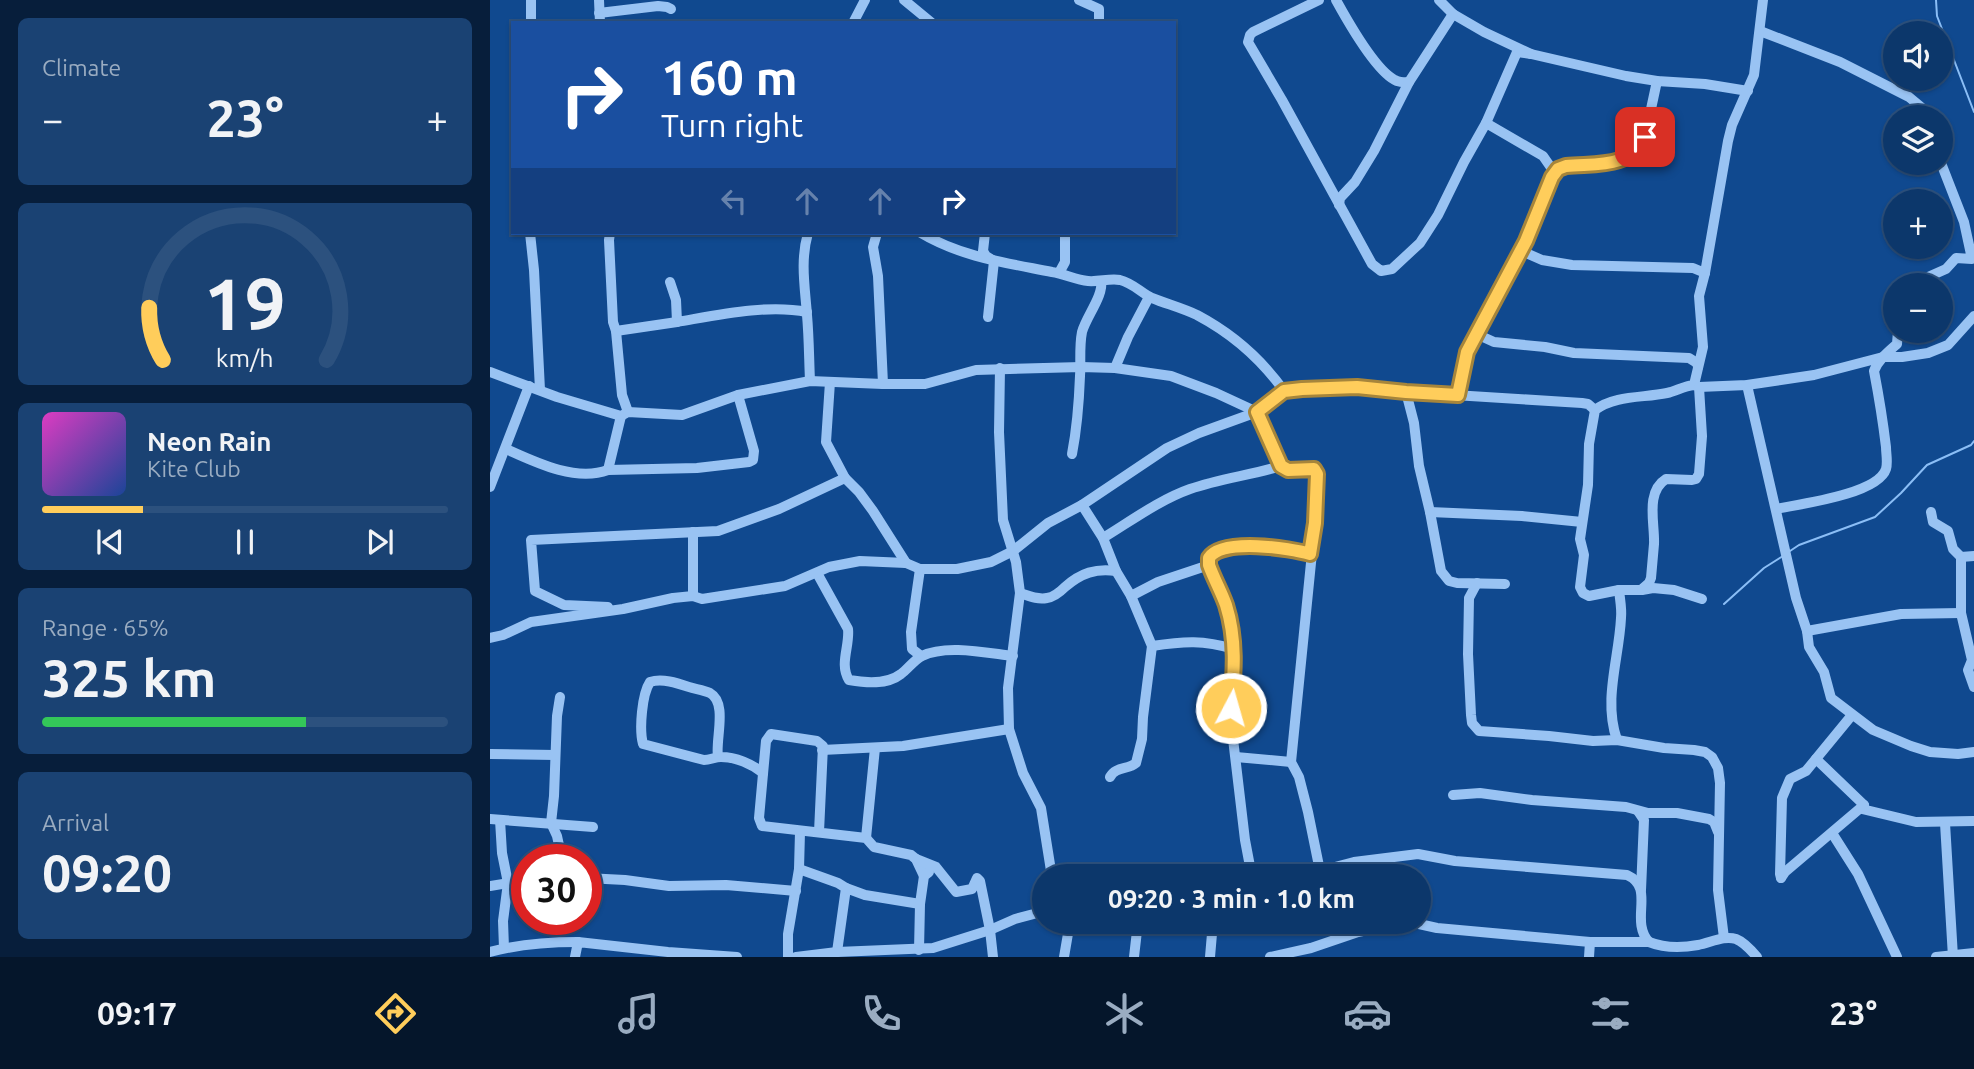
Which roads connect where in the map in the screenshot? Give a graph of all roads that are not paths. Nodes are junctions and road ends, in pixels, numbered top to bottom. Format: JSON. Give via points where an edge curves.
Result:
{"nodes":[{"id":1,"x":531,"y":0,"type":"edge"},
{"id":2,"x":599,"y":0,"type":"edge"},
{"id":3,"x":865,"y":0,"type":"edge"},
{"id":4,"x":904,"y":0,"type":"edge"},
{"id":5,"x":1079,"y":0,"type":"edge"},
{"id":6,"x":1319,"y":0,"type":"edge"},
{"id":7,"x":1336,"y":0,"type":"edge"},
{"id":8,"x":1439,"y":0,"type":"edge"},
{"id":9,"x":1763,"y":0,"type":"edge"},
{"id":10,"x":671,"y":9,"type":"dead end"},
{"id":11,"x":1453,"y":14,"type":"junction"},
{"id":12,"x":599,"y":18,"type":"edge"},
{"id":13,"x":920,"y":19,"type":"edge"},
{"id":14,"x":531,"y":21,"type":"edge"},
{"id":15,"x":854,"y":21,"type":"edge"},
{"id":16,"x":1099,"y":21,"type":"edge"},
{"id":17,"x":1760,"y":31,"type":"junction"},
{"id":18,"x":1514,"y":48,"type":"junction"},
{"id":19,"x":1657,"y":81,"type":"junction"},
{"id":20,"x":1409,"y":82,"type":"junction"},
{"id":21,"x":1748,"y":91,"type":"junction"},
{"id":22,"x":1919,"y":105,"type":"edge"},
{"id":23,"x":1486,"y":123,"type":"junction"},
{"id":24,"x":1946,"y":175,"type":"edge"},
{"id":25,"x":1549,"y":183,"type":"junction"},
{"id":26,"x":1339,"y":205,"type":"junction"},
{"id":27,"x":530,"y":235,"type":"edge"},
{"id":28,"x":610,"y":235,"type":"edge"},
{"id":29,"x":807,"y":235,"type":"edge"},
{"id":30,"x":876,"y":235,"type":"edge"},
{"id":31,"x":925,"y":235,"type":"edge"},
{"id":32,"x":985,"y":235,"type":"edge"},
{"id":33,"x":1065,"y":235,"type":"edge"},
{"id":34,"x":1524,"y":255,"type":"junction"},
{"id":35,"x":995,"y":261,"type":"junction"},
{"id":36,"x":1059,"y":273,"type":"junction"},
{"id":37,"x":1705,"y":273,"type":"junction"},
{"id":38,"x":1937,"y":273,"type":"edge"},
{"id":39,"x":1101,"y":281,"type":"junction"},
{"id":40,"x":670,"y":282,"type":"dead end"},
{"id":41,"x":1149,"y":297,"type":"junction"},
{"id":42,"x":807,"y":312,"type":"junction"},
{"id":43,"x":1974,"y":316,"type":"edge"},
{"id":44,"x":988,"y":317,"type":"dead end"},
{"id":45,"x":677,"y":322,"type":"junction"},
{"id":46,"x":1483,"y":322,"type":"junction"},
{"id":47,"x":616,"y":331,"type":"junction"},
{"id":48,"x":1897,"y":344,"type":"joint"},
{"id":49,"x":1883,"y":357,"type":"junction"},
{"id":50,"x":1902,"y":357,"type":"junction"},
{"id":51,"x":1081,"y":367,"type":"junction"},
{"id":52,"x":1698,"y":367,"type":"junction"},
{"id":53,"x":1000,"y":368,"type":"junction"},
{"id":54,"x":1115,"y":368,"type":"junction"},
{"id":55,"x":490,"y":372,"type":"edge"},
{"id":56,"x":810,"y":381,"type":"junction"},
{"id":57,"x":830,"y":382,"type":"junction"},
{"id":58,"x":883,"y":384,"type":"junction"},
{"id":59,"x":1747,"y":385,"type":"junction"},
{"id":60,"x":1697,"y":386,"type":"junction"},
{"id":61,"x":535,"y":388,"type":"junction"},
{"id":62,"x":1284,"y":391,"type":"junction"},
{"id":63,"x":1406,"y":392,"type":"junction"},
{"id":64,"x":738,"y":395,"type":"junction"},
{"id":65,"x":1458,"y":395,"type":"junction"},
{"id":66,"x":1595,"y":410,"type":"junction"},
{"id":67,"x":1257,"y":412,"type":"junction"},
{"id":68,"x":624,"y":414,"type":"junction"},
{"id":69,"x":506,"y":449,"type":"junction"},
{"id":70,"x":1072,"y":454,"type":"dead end"},
{"id":71,"x":1281,"y":466,"type":"junction"},
{"id":72,"x":608,"y":470,"type":"junction"},
{"id":73,"x":845,"y":478,"type":"junction"},
{"id":74,"x":491,"y":484,"type":"edge"},
{"id":75,"x":1082,"y":505,"type":"junction"},
{"id":76,"x":1776,"y":509,"type":"junction"},
{"id":77,"x":1430,"y":512,"type":"junction"},
{"id":78,"x":1931,"y":512,"type":"dead end"},
{"id":79,"x":1582,"y":522,"type":"junction"},
{"id":80,"x":693,"y":532,"type":"junction"},
{"id":81,"x":1103,"y":538,"type":"junction"},
{"id":82,"x":1013,"y":551,"type":"junction"},
{"id":83,"x":1310,"y":554,"type":"junction"},
{"id":84,"x":1974,"y":556,"type":"edge"},
{"id":85,"x":1961,"y":557,"type":"junction"},
{"id":86,"x":906,"y":563,"type":"junction"},
{"id":87,"x":1209,"y":565,"type":"junction"},
{"id":88,"x":920,"y":569,"type":"junction"},
{"id":89,"x":1116,"y":571,"type":"junction"},
{"id":90,"x":817,"y":573,"type":"junction"},
{"id":91,"x":1477,"y":583,"type":"junction"},
{"id":92,"x":1505,"y":584,"type":"dead end"},
{"id":93,"x":1619,"y":590,"type":"junction"},
{"id":94,"x":1641,"y":590,"type":"junction"},
{"id":95,"x":1020,"y":593,"type":"junction"},
{"id":96,"x":693,"y":596,"type":"junction"},
{"id":97,"x":1131,"y":596,"type":"junction"},
{"id":98,"x":1702,"y":599,"type":"dead end"},
{"id":99,"x":623,"y":609,"type":"junction"},
{"id":100,"x":1961,"y":613,"type":"junction"},
{"id":101,"x":1231,"y":631,"type":"junction"},
{"id":102,"x":1807,"y":631,"type":"junction"},
{"id":103,"x":490,"y":638,"type":"edge"},
{"id":104,"x":1209,"y":642,"type":"junction"},
{"id":105,"x":1152,"y":646,"type":"junction"},
{"id":106,"x":1234,"y":649,"type":"junction"},
{"id":107,"x":921,"y":656,"type":"junction"},
{"id":108,"x":1013,"y":656,"type":"junction"},
{"id":109,"x":1973,"y":660,"type":"edge"},
{"id":110,"x":1974,"y":687,"type":"edge"},
{"id":111,"x":560,"y":697,"type":"dead end"},
{"id":112,"x":1852,"y":715,"type":"junction"},
{"id":113,"x":1009,"y":729,"type":"junction"},
{"id":114,"x":1617,"y":740,"type":"junction"},
{"id":115,"x":875,"y":748,"type":"junction"},
{"id":116,"x":822,"y":750,"type":"junction"},
{"id":117,"x":1974,"y":752,"type":"edge"},
{"id":118,"x":490,"y":754,"type":"edge"},
{"id":119,"x":555,"y":755,"type":"junction"},
{"id":120,"x":718,"y":757,"type":"junction"},
{"id":121,"x":1236,"y":757,"type":"junction"},
{"id":122,"x":1815,"y":759,"type":"junction"},
{"id":123,"x":1292,"y":762,"type":"junction"},
{"id":124,"x":763,"y":773,"type":"junction"},
{"id":125,"x":1110,"y":777,"type":"dead end"},
{"id":126,"x":1453,"y":795,"type":"dead end"},
{"id":127,"x":1864,"y":805,"type":"junction"},
{"id":128,"x":1638,"y":811,"type":"junction"},
{"id":129,"x":495,"y":820,"type":"edge"},
{"id":130,"x":1974,"y":821,"type":"edge"},
{"id":131,"x":551,"y":823,"type":"junction"},
{"id":132,"x":1945,"y":823,"type":"junction"},
{"id":133,"x":593,"y":827,"type":"dead end"},
{"id":134,"x":800,"y":832,"type":"junction"},
{"id":135,"x":819,"y":832,"type":"junction"},
{"id":136,"x":1719,"y":832,"type":"junction"},
{"id":137,"x":1832,"y":833,"type":"junction"},
{"id":138,"x":866,"y":838,"type":"junction"},
{"id":139,"x":558,"y":844,"type":"edge"},
{"id":140,"x":916,"y":859,"type":"junction"},
{"id":141,"x":1050,"y":864,"type":"edge"},
{"id":142,"x":1250,"y":864,"type":"edge"},
{"id":143,"x":1319,"y":864,"type":"edge"},
{"id":144,"x":1346,"y":864,"type":"edge"},
{"id":145,"x":936,"y":867,"type":"junction"},
{"id":146,"x":799,"y":869,"type":"junction"},
{"id":147,"x":924,"y":876,"type":"junction"},
{"id":148,"x":602,"y":879,"type":"edge"},
{"id":149,"x":508,"y":883,"type":"junction"},
{"id":150,"x":511,"y":883,"type":"edge"},
{"id":151,"x":490,"y":886,"type":"edge"},
{"id":152,"x":846,"y":888,"type":"junction"},
{"id":153,"x":796,"y":891,"type":"junction"},
{"id":154,"x":1641,"y":894,"type":"junction"},
{"id":155,"x":920,"y":904,"type":"junction"},
{"id":156,"x":1032,"y":914,"type":"edge"},
{"id":157,"x":1431,"y":927,"type":"edge"},
{"id":158,"x":990,"y":930,"type":"junction"},
{"id":159,"x":1068,"y":934,"type":"edge"},
{"id":160,"x":1137,"y":934,"type":"edge"},
{"id":161,"x":1212,"y":934,"type":"edge"},
{"id":162,"x":1352,"y":934,"type":"edge"},
{"id":163,"x":1724,"y":938,"type":"junction"},
{"id":164,"x":578,"y":942,"type":"junction"},
{"id":165,"x":1590,"y":942,"type":"junction"},
{"id":166,"x":1649,"y":942,"type":"junction"},
{"id":167,"x":504,"y":948,"type":"junction"},
{"id":168,"x":919,"y":950,"type":"junction"},
{"id":169,"x":490,"y":952,"type":"edge"},
{"id":170,"x":837,"y":952,"type":"junction"},
{"id":171,"x":1974,"y":953,"type":"edge"},
{"id":172,"x":1953,"y":956,"type":"edge"},
{"id":173,"x":575,"y":957,"type":"edge"},
{"id":174,"x":737,"y":957,"type":"edge"},
{"id":175,"x":788,"y":957,"type":"edge"},
{"id":176,"x":796,"y":957,"type":"edge"},
{"id":177,"x":993,"y":957,"type":"edge"},
{"id":178,"x":1064,"y":957,"type":"edge"},
{"id":179,"x":1134,"y":957,"type":"edge"},
{"id":180,"x":1210,"y":957,"type":"edge"},
{"id":181,"x":1270,"y":957,"type":"edge"},
{"id":182,"x":1589,"y":957,"type":"edge"},
{"id":183,"x":1757,"y":957,"type":"edge"},
{"id":184,"x":1897,"y":957,"type":"edge"},
{"id":185,"x":1936,"y":957,"type":"edge"}],
"edges":[{"from":1,"to":14,"type":"street"},
{"from":2,"to":12,"type":"street"},
{"from":3,"to":15,"type":"street"},
{"from":4,"to":13,"type":"street"},
{"from":5,"to":16,"type":"street","via":[[1099,9]]},
{"from":6,"to":26,"type":"street","via":[[1253,32],[1248,42]]},
{"from":7,"to":20,"type":"street","via":[[1384,70],[1397,81]]},
{"from":8,"to":11,"type":"street"},
{"from":9,"to":17,"type":"street"},
{"from":10,"to":12,"type":"street","via":[[658,6]]},
{"from":11,"to":18,"type":"street"},
{"from":11,"to":20,"type":"street"},
{"from":17,"to":21,"type":"street"},
{"from":17,"to":22,"type":"street","via":[[1840,62]]},
{"from":18,"to":19,"type":"street"},
{"from":18,"to":23,"type":"street"},
{"from":19,"to":21,"type":"street"},
{"from":19,"to":25,"type":"street","via":[[1645,137],[1632,154],[1613,162],[1566,166],[1558,169]]},
{"from":20,"to":26,"type":"street","via":[[1374,151]]},
{"from":21,"to":37,"type":"street","via":[[1728,141]]},
{"from":23,"to":25,"type":"street","via":[[1543,156],[1552,169]]},
{"from":23,"to":26,"type":"street","via":[[1420,243],[1392,269],[1376,268]]},
{"from":24,"to":38,"type":"street","via":[[1972,259],[1956,258]]},
{"from":25,"to":34,"type":"street"},
{"from":27,"to":61,"type":"street"},
{"from":28,"to":47,"type":"street"},
{"from":29,"to":42,"type":"street","via":[[803,263]]},
{"from":30,"to":58,"type":"street","via":[[873,247]]},
{"from":31,"to":35,"type":"street"},
{"from":32,"to":35,"type":"street","via":[[983,251]]},
{"from":33,"to":36,"type":"street","via":[[1065,262]]},
{"from":34,"to":37,"type":"street","via":[[1572,265],[1693,268]]},
{"from":34,"to":46,"type":"street"},
{"from":35,"to":36,"type":"street"},
{"from":35,"to":44,"type":"street"},
{"from":36,"to":39,"type":"street"},
{"from":37,"to":52,"type":"street","via":[[1699,296],[1703,347]]},
{"from":39,"to":41,"type":"street","via":[[1121,280]]},
{"from":39,"to":51,"type":"street","via":[[1082,334]]},
{"from":40,"to":45,"type":"street"},
{"from":41,"to":54,"type":"street"},
{"from":41,"to":62,"type":"street","via":[[1219,328],[1258,359]]},
{"from":42,"to":45,"type":"street","via":[[739,312]]},
{"from":42,"to":56,"type":"street"},
{"from":43,"to":50,"type":"street","via":[[1948,345],[1928,354]]},
{"from":45,"to":47,"type":"street"},
{"from":46,"to":52,"type":"street","via":[[1483,337],[1494,342],[1574,353],[1689,358]]},
{"from":46,"to":65,"type":"street","via":[[1464,360]]},
{"from":47,"to":68,"type":"street"},
{"from":48,"to":49,"type":"street"},
{"from":48,"to":50,"type":"street"},
{"from":49,"to":50,"type":"street"},
{"from":49,"to":59,"type":"street","via":[[1814,375]]},
{"from":49,"to":76,"type":"street","via":[[1874,371],[1884,425],[1886,472],[1875,483],[1844,495]]},
{"from":51,"to":53,"type":"street"},
{"from":51,"to":54,"type":"street"},
{"from":51,"to":70,"type":"street"},
{"from":52,"to":60,"type":"street"},
{"from":53,"to":58,"type":"street","via":[[925,384]]},
{"from":53,"to":82,"type":"street","via":[[1003,520]]},
{"from":54,"to":67,"type":"street","via":[[1184,380]]},
{"from":55,"to":61,"type":"street"},
{"from":56,"to":57,"type":"street"},
{"from":56,"to":64,"type":"street"},
{"from":57,"to":58,"type":"street"},
{"from":57,"to":73,"type":"street","via":[[825,442]]},
{"from":59,"to":60,"type":"street"},
{"from":59,"to":76,"type":"street"},
{"from":60,"to":66,"type":"street","via":[[1607,402]]},
{"from":60,"to":94,"type":"street","via":[[1702,423],[1699,474],[1692,480],[1666,479],[1657,486],[1651,578]]},
{"from":61,"to":68,"type":"street"},
{"from":61,"to":69,"type":"street"},
{"from":62,"to":63,"type":"street","via":[[1357,387]]},
{"from":62,"to":67,"type":"street"},
{"from":63,"to":65,"type":"street"},
{"from":63,"to":77,"type":"street"},
{"from":64,"to":68,"type":"street","via":[[682,415]]},
{"from":64,"to":72,"type":"street","via":[[754,450],[750,462]]},
{"from":65,"to":66,"type":"street","via":[[1582,402]]},
{"from":66,"to":79,"type":"street"},
{"from":67,"to":71,"type":"street"},
{"from":67,"to":75,"type":"street","via":[[1167,448]]},
{"from":68,"to":72,"type":"street"},
{"from":69,"to":72,"type":"street","via":[[566,471]]},
{"from":69,"to":74,"type":"street"},
{"from":71,"to":81,"type":"street","via":[[1187,490]]},
{"from":71,"to":83,"type":"street","via":[[1314,469],[1317,474]]},
{"from":73,"to":80,"type":"street","via":[[718,531]]},
{"from":73,"to":86,"type":"street","via":[[873,511]]},
{"from":75,"to":81,"type":"street"},
{"from":75,"to":82,"type":"street","via":[[1048,523]]},
{"from":76,"to":102,"type":"street"},
{"from":77,"to":79,"type":"street"},
{"from":77,"to":91,"type":"street","via":[[1444,577],[1457,583]]},
{"from":78,"to":85,"type":"street","via":[[1933,523],[1948,531],[1953,549]]},
{"from":79,"to":93,"type":"street","via":[[1583,593]]},
{"from":80,"to":96,"type":"street"},
{"from":80,"to":99,"type":"street","via":[[531,540],[536,590],[564,605]]},
{"from":81,"to":89,"type":"street"},
{"from":82,"to":88,"type":"street","via":[[991,562],[957,569]]},
{"from":82,"to":95,"type":"street"},
{"from":83,"to":87,"type":"street","via":[[1247,546],[1211,554]]},
{"from":83,"to":123,"type":"street"},
{"from":84,"to":85,"type":"street"},
{"from":85,"to":100,"type":"street"},
{"from":86,"to":88,"type":"street"},
{"from":86,"to":90,"type":"street","via":[[860,561]]},
{"from":87,"to":97,"type":"street"},
{"from":87,"to":101,"type":"street"},
{"from":88,"to":107,"type":"street","via":[[911,632],[912,649]]},
{"from":89,"to":95,"type":"street","via":[[1086,573],[1049,598]]},
{"from":89,"to":97,"type":"street"},
{"from":90,"to":96,"type":"street","via":[[785,586],[702,599]]},
{"from":90,"to":107,"type":"street","via":[[848,629],[844,664],[849,680],[890,680]]},
{"from":91,"to":92,"type":"street"},
{"from":91,"to":114,"type":"street","via":[[1469,598],[1468,666],[1472,723],[1479,731]]},
{"from":93,"to":94,"type":"street"},
{"from":93,"to":114,"type":"street","via":[[1622,616],[1611,698]]},
{"from":94,"to":98,"type":"street","via":[[1674,590]]},
{"from":95,"to":108,"type":"street"},
{"from":96,"to":99,"type":"street"},
{"from":97,"to":105,"type":"street"},
{"from":99,"to":103,"type":"street","via":[[531,622]]},
{"from":100,"to":102,"type":"street","via":[[1901,614]]},
{"from":100,"to":109,"type":"street"},
{"from":101,"to":104,"type":"street"},
{"from":101,"to":106,"type":"street"},
{"from":102,"to":112,"type":"street","via":[[1809,648],[1824,671],[1831,698]]},
{"from":104,"to":105,"type":"street"},
{"from":104,"to":106,"type":"street"},
{"from":105,"to":125,"type":"street","via":[[1136,764],[1115,770]]},
{"from":106,"to":121,"type":"street","via":[[1231,722]]},
{"from":107,"to":108,"type":"street","via":[[955,650]]},
{"from":108,"to":113,"type":"street"},
{"from":109,"to":110,"type":"street","via":[[1968,670]]},
{"from":111,"to":119,"type":"street"},
{"from":112,"to":117,"type":"street","via":[[1873,730],[1930,752]]},
{"from":112,"to":122,"type":"street"},
{"from":113,"to":115,"type":"street"},
{"from":113,"to":141,"type":"street","via":[[1023,773],[1041,807]]},
{"from":114,"to":136,"type":"street","via":[[1694,750],[1712,757],[1718,768]]},
{"from":115,"to":116,"type":"street"},
{"from":115,"to":138,"type":"street"},
{"from":116,"to":124,"type":"street","via":[[817,741],[771,734]]},
{"from":116,"to":135,"type":"street"},
{"from":118,"to":119,"type":"street"},
{"from":119,"to":131,"type":"street"},
{"from":120,"to":120,"type":"street","via":[[704,760],[643,744],[641,725],[650,682],[711,693],[720,716]]},
{"from":120,"to":124,"type":"street","via":[[743,761]]},
{"from":121,"to":123,"type":"street"},
{"from":121,"to":142,"type":"street"},
{"from":122,"to":127,"type":"street"},
{"from":122,"to":137,"type":"street","via":[[1806,771],[1790,779],[1782,798],[1782,878]]},
{"from":123,"to":143,"type":"street"},
{"from":124,"to":134,"type":"street","via":[[760,824]]},
{"from":126,"to":128,"type":"street","via":[[1480,793]]},
{"from":127,"to":132,"type":"street","via":[[1862,809],[1916,822]]},
{"from":127,"to":137,"type":"street"},
{"from":128,"to":136,"type":"street","via":[[1709,819]]},
{"from":128,"to":154,"type":"street","via":[[1644,820]]},
{"from":129,"to":131,"type":"street"},
{"from":129,"to":149,"type":"street"},
{"from":130,"to":132,"type":"street"},
{"from":131,"to":133,"type":"street"},
{"from":131,"to":139,"type":"street"},
{"from":132,"to":172,"type":"street"},
{"from":134,"to":135,"type":"street"},
{"from":134,"to":146,"type":"street"},
{"from":135,"to":138,"type":"street"},
{"from":136,"to":163,"type":"street","via":[[1718,890]]},
{"from":137,"to":184,"type":"street","via":[[1858,874]]},
{"from":138,"to":140,"type":"street","via":[[874,847]]},
{"from":140,"to":145,"type":"street"},
{"from":140,"to":147,"type":"street"},
{"from":144,"to":154,"type":"street","via":[[1418,854],[1627,875],[1638,881]]},
{"from":145,"to":147,"type":"street"},
{"from":145,"to":158,"type":"street","via":[[956,892],[972,889],[977,878]]},
{"from":146,"to":152,"type":"street"},
{"from":146,"to":153,"type":"street"},
{"from":147,"to":155,"type":"street"},
{"from":148,"to":153,"type":"street"},
{"from":149,"to":150,"type":"street"},
{"from":149,"to":151,"type":"street"},
{"from":149,"to":167,"type":"street"},
{"from":152,"to":155,"type":"street"},
{"from":152,"to":170,"type":"street"},
{"from":153,"to":175,"type":"street"},
{"from":154,"to":166,"type":"street","via":[[1640,926]]},
{"from":155,"to":168,"type":"street"},
{"from":156,"to":158,"type":"street"},
{"from":157,"to":165,"type":"street"},
{"from":158,"to":168,"type":"street"},
{"from":158,"to":177,"type":"street"},
{"from":159,"to":178,"type":"street"},
{"from":160,"to":179,"type":"street"},
{"from":161,"to":180,"type":"street"},
{"from":162,"to":181,"type":"street"},
{"from":163,"to":166,"type":"street","via":[[1680,947]]},
{"from":163,"to":183,"type":"street","via":[[1734,938]]},
{"from":164,"to":167,"type":"street"},
{"from":164,"to":173,"type":"street"},
{"from":164,"to":174,"type":"street"},
{"from":165,"to":166,"type":"street"},
{"from":165,"to":182,"type":"street"},
{"from":167,"to":169,"type":"street"},
{"from":168,"to":170,"type":"street"},
{"from":170,"to":176,"type":"street"},
{"from":171,"to":172,"type":"street"},
{"from":172,"to":185,"type":"street"}]}
